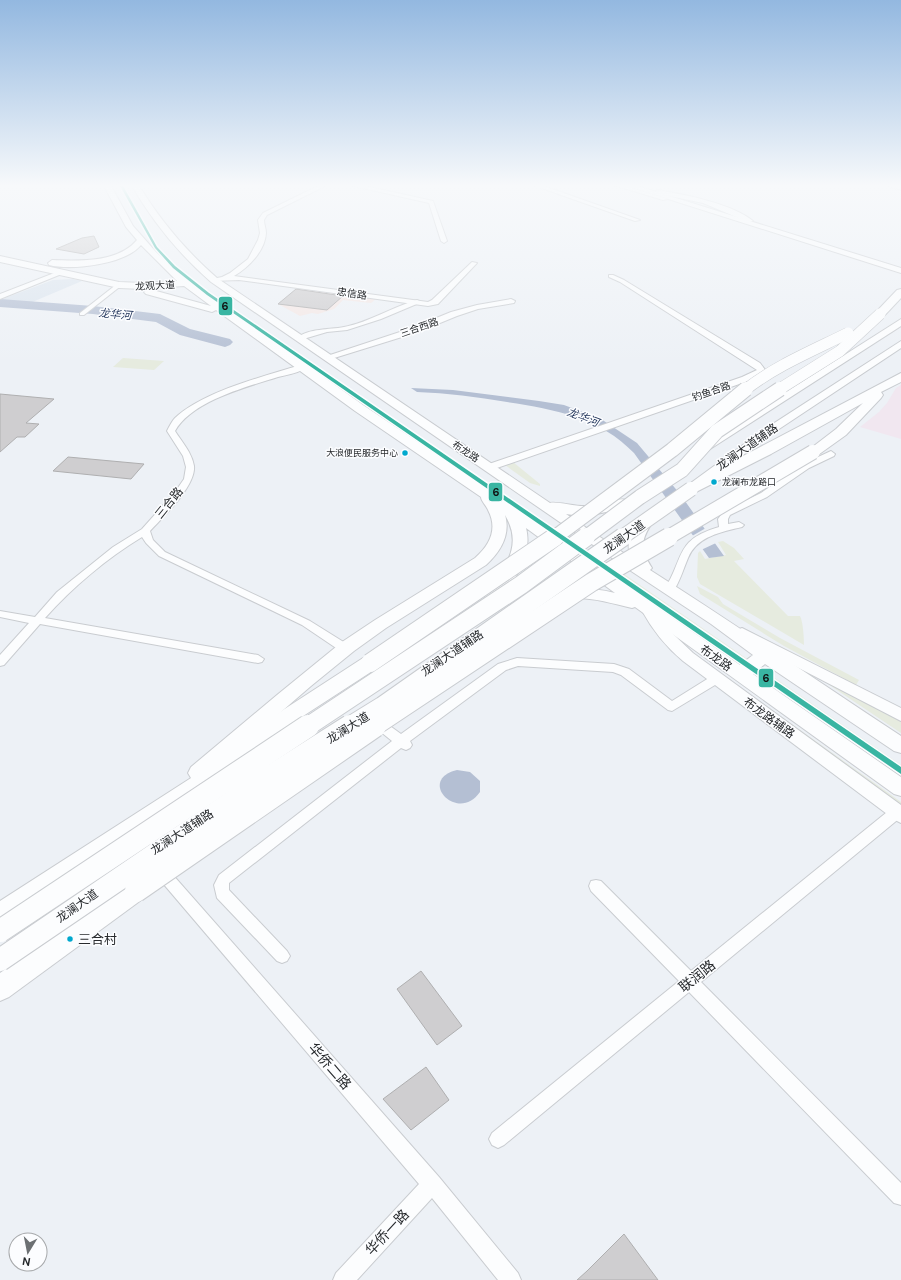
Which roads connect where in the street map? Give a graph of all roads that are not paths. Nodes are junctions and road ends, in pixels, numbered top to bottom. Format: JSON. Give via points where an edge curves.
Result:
{"nodes":[{"id":1,"x":139,"y":244,"type":"edge"},
{"id":2,"x":145,"y":244,"type":"edge"},
{"id":3,"x":178,"y":244,"type":"edge"},
{"id":4,"x":258,"y":244,"type":"edge"},
{"id":5,"x":813,"y":244,"type":"edge"},
{"id":6,"x":825,"y":244,"type":"edge"},
{"id":7,"x":0,"y":252,"type":"edge"},
{"id":8,"x":0,"y":259,"type":"edge"},
{"id":9,"x":48,"y":262,"type":"junction"},
{"id":10,"x":474,"y":264,"type":"dead end"},
{"id":11,"x":901,"y":267,"type":"edge"},
{"id":12,"x":901,"y":271,"type":"edge"},
{"id":13,"x":62,"y":272,"type":"junction"},
{"id":14,"x":611,"y":276,"type":"dead end"},
{"id":15,"x":214,"y":280,"type":"junction"},
{"id":16,"x":182,"y":281,"type":"junction"},
{"id":17,"x":119,"y":285,"type":"junction"},
{"id":18,"x":901,"y":292,"type":"edge"},
{"id":19,"x":0,"y":297,"type":"edge"},
{"id":20,"x":511,"y":301,"type":"dead end"},
{"id":21,"x":418,"y":302,"type":"junction"},
{"id":22,"x":259,"y":310,"type":"junction"},
{"id":23,"x":83,"y":313,"type":"dead end"},
{"id":24,"x":880,"y":314,"type":"junction"},
{"id":25,"x":233,"y":317,"type":"junction"},
{"id":26,"x":901,"y":322,"type":"edge"},
{"id":27,"x":300,"y":338,"type":"junction"},
{"id":28,"x":901,"y":344,"type":"edge"},
{"id":29,"x":328,"y":358,"type":"junction"},
{"id":30,"x":901,"y":365,"type":"edge"},
{"id":31,"x":303,"y":367,"type":"junction"},
{"id":32,"x":901,"y":377,"type":"edge"},
{"id":33,"x":780,"y":399,"type":"junction"},
{"id":34,"x":804,"y":408,"type":"junction"},
{"id":35,"x":831,"y":454,"type":"dead end"},
{"id":36,"x":490,"y":467,"type":"junction"},
{"id":37,"x":678,"y":469,"type":"junction"},
{"id":38,"x":478,"y":489,"type":"junction"},
{"id":39,"x":690,"y":489,"type":"junction"},
{"id":40,"x":628,"y":499,"type":"junction"},
{"id":41,"x":537,"y":500,"type":"junction"},
{"id":42,"x":508,"y":509,"type":"junction"},
{"id":43,"x":652,"y":514,"type":"junction"},
{"id":44,"x":738,"y":525,"type":"dead end"},
{"id":45,"x":724,"y":528,"type":"junction"},
{"id":46,"x":145,"y":531,"type":"junction"},
{"id":47,"x":582,"y":531,"type":"junction"},
{"id":48,"x":606,"y":546,"type":"junction"},
{"id":49,"x":561,"y":548,"type":"junction"},
{"id":50,"x":584,"y":563,"type":"junction"},
{"id":51,"x":663,"y":586,"type":"junction"},
{"id":52,"x":493,"y":596,"type":"junction"},
{"id":53,"x":526,"y":602,"type":"junction"},
{"id":54,"x":648,"y":609,"type":"junction"},
{"id":55,"x":0,"y":614,"type":"edge"},
{"id":56,"x":37,"y":620,"type":"junction"},
{"id":57,"x":717,"y":620,"type":"junction"},
{"id":58,"x":346,"y":648,"type":"junction"},
{"id":59,"x":765,"y":655,"type":"junction"},
{"id":60,"x":258,"y":659,"type":"dead end"},
{"id":61,"x":0,"y":662,"type":"edge"},
{"id":62,"x":740,"y":674,"type":"junction"},
{"id":63,"x":716,"y":679,"type":"junction"},
{"id":64,"x":364,"y":712,"type":"junction"},
{"id":65,"x":901,"y":714,"type":"edge"},
{"id":66,"x":404,"y":743,"type":"junction"},
{"id":67,"x":901,"y":746,"type":"edge"},
{"id":68,"x":208,"y":776,"type":"junction"},
{"id":69,"x":901,"y":788,"type":"edge"},
{"id":70,"x":899,"y":814,"type":"edge"},
{"id":71,"x":139,"y":822,"type":"junction"},
{"id":72,"x":105,"y":845,"type":"junction"},
{"id":73,"x":153,"y":850,"type":"junction"},
{"id":74,"x":124,"y":870,"type":"junction"},
{"id":75,"x":596,"y":886,"type":"dead end"},
{"id":76,"x":0,"y":914,"type":"edge"},
{"id":77,"x":0,"y":931,"type":"edge"},
{"id":78,"x":282,"y":956,"type":"dead end"},
{"id":79,"x":0,"y":959,"type":"edge"},
{"id":80,"x":690,"y":982,"type":"junction"},
{"id":81,"x":0,"y":988,"type":"edge"},
{"id":82,"x":498,"y":1139,"type":"dead end"},
{"id":83,"x":432,"y":1184,"type":"junction"},
{"id":84,"x":901,"y":1196,"type":"edge"},
{"id":85,"x":343,"y":1280,"type":"edge"},
{"id":86,"x":511,"y":1280,"type":"edge"}],
"edges":[{"from":1,"to":9,"type":"main road","via":[[135,250],[111,258],[81,262]]},
{"from":2,"to":16,"type":"main road","name":"布龙路"},
{"from":3,"to":15,"type":"main road","name":"布龙路","via":[[189,258]]},
{"from":4,"to":15,"type":"street","via":[[252,258],[234,273]]},
{"from":5,"to":12,"type":"main road"},
{"from":6,"to":11,"type":"main road"},
{"from":7,"to":9,"type":"main road","name":"龙观大道"},
{"from":8,"to":13,"type":"main road","name":"龙观大道"},
{"from":9,"to":16,"type":"main road","name":"龙观大道","via":[[133,279]]},
{"from":10,"to":21,"type":"street","name":"忠信路","via":[[435,302]]},
{"from":13,"to":17,"type":"main road","name":"龙观大道"},
{"from":13,"to":19,"type":"street"},
{"from":14,"to":36,"type":"street","name":"钓鱼合路","via":[[757,365],[762,371],[740,381]]},
{"from":15,"to":16,"type":"main road","name":"龙观大道"},
{"from":15,"to":21,"type":"street","name":"忠信路","via":[[239,278]]},
{"from":15,"to":22,"type":"main road","name":"布龙路"},
{"from":16,"to":17,"type":"main road","name":"龙观大道","via":[[143,286]]},
{"from":16,"to":25,"type":"main road","name":"布龙路"},
{"from":17,"to":23,"type":"street"},
{"from":17,"to":25,"type":"main road","via":[[191,302]]},
{"from":18,"to":24,"type":"highway"},
{"from":20,"to":29,"type":"street","name":"三合西路","via":[[462,311],[415,330]]},
{"from":21,"to":27,"type":"street","via":[[379,318]]},
{"from":22,"to":25,"type":"main road"},
{"from":22,"to":27,"type":"main road","name":"布龙路"},
{"from":24,"to":37,"type":"highway","name":"龙澜大道","bridge":true,"via":[[840,351],[717,431]]},
{"from":24,"to":68,"type":"highway","bridge":true,"via":[[841,338],[754,383],[672,450],[543,546],[290,715]]},
{"from":25,"to":31,"type":"main road","name":"布龙路"},
{"from":26,"to":33,"type":"main road","name":"龙澜大道辅路"},
{"from":27,"to":29,"type":"main road","name":"布龙路"},
{"from":28,"to":34,"type":"main road","name":"龙澜大道辅路"},
{"from":29,"to":36,"type":"main road","name":"布龙路"},
{"from":30,"to":81,"type":"highway","bridge":true,"via":[[867,407],[829,441],[592,582],[408,703]]},
{"from":31,"to":38,"type":"main road","name":"布龙路"},
{"from":31,"to":46,"type":"street","name":"三合路","via":[[213,398],[198,405],[176,422],[170,431],[187,456],[190,467],[188,479]]},
{"from":32,"to":39,"type":"highway","name":"龙澜大道","via":[[766,451]]},
{"from":33,"to":34,"type":"main road"},
{"from":33,"to":37,"type":"main road","name":"龙澜大道辅路"},
{"from":34,"to":39,"type":"main road","name":"龙澜大道辅路"},
{"from":35,"to":45,"type":"street","via":[[806,466],[764,495],[727,513],[723,518]]},
{"from":36,"to":41,"type":"main road","name":"布龙路"},
{"from":37,"to":40,"type":"main road","name":"龙澜大道辅路"},
{"from":37,"to":77,"type":"highway","name":"龙澜大道","bridge":true,"via":[[521,585]]},
{"from":38,"to":42,"type":"main road","name":"布龙路"},
{"from":38,"to":58,"type":"main road","via":[[490,502],[499,519],[499,537],[487,556]]},
{"from":39,"to":43,"type":"main road","name":"龙澜大道辅路","bridge":true},
{"from":39,"to":79,"type":"highway","name":"龙澜大道","bridge":true,"via":[[382,706],[257,785]]},
{"from":40,"to":41,"type":"main road","via":[[609,508],[586,511],[557,507]]},
{"from":40,"to":47,"type":"main road","name":"龙澜大道辅路"},
{"from":41,"to":47,"type":"main road","name":"布龙路"},
{"from":42,"to":49,"type":"main road","name":"布龙路"},
{"from":42,"to":52,"type":"main road","via":[[519,525],[519,552],[508,580]]},
{"from":43,"to":48,"type":"main road","name":"龙澜大道辅路"},
{"from":43,"to":51,"type":"main road","via":[[638,533],[634,546],[640,562]]},
{"from":44,"to":45,"type":"street"},
{"from":45,"to":51,"type":"street","via":[[693,542],[685,552],[675,582]]},
{"from":46,"to":56,"type":"street","name":"三合路","via":[[116,549],[61,594]]},
{"from":46,"to":58,"type":"street","via":[[149,541],[162,554],[306,623]]},
{"from":47,"to":48,"type":"main road","name":"布龙路"},
{"from":47,"to":49,"type":"main road","name":"龙澜大道辅路"},
{"from":48,"to":50,"type":"main road","name":"龙澜大道辅路"},
{"from":48,"to":51,"type":"main road","name":"布龙路"},
{"from":49,"to":50,"type":"main road","name":"布龙路"},
{"from":49,"to":52,"type":"main road","name":"龙澜大道辅路"},
{"from":50,"to":53,"type":"main road","name":"龙澜大道辅路"},
{"from":50,"to":54,"type":"main road","name":"布龙路"},
{"from":51,"to":57,"type":"main road","name":"布龙路"},
{"from":52,"to":68,"type":"main road","name":"龙澜大道辅路","via":[[275,738]]},
{"from":53,"to":54,"type":"main road","via":[[547,595],[587,594],[627,601]]},
{"from":53,"to":64,"type":"main road","name":"龙澜大道辅路"},
{"from":54,"to":62,"type":"main road","name":"布龙路"},
{"from":54,"to":63,"type":"main road","name":"布龙路辅路","via":[[670,641]]},
{"from":55,"to":56,"type":"street"},
{"from":56,"to":60,"type":"street"},
{"from":56,"to":61,"type":"street","name":"三合路"},
{"from":57,"to":59,"type":"main road","name":"布龙路"},
{"from":57,"to":65,"type":"main road"},
{"from":58,"to":71,"type":"main road"},
{"from":59,"to":62,"type":"main road"},
{"from":59,"to":67,"type":"main road","name":"布龙路"},
{"from":62,"to":69,"type":"main road","name":"布龙路"},
{"from":63,"to":66,"type":"street","via":[[672,707],[625,672],[614,668],[512,663],[502,667]]},
{"from":63,"to":70,"type":"main road","name":"布龙路辅路"},
{"from":64,"to":66,"type":"street"},
{"from":64,"to":73,"type":"main road","name":"龙澜大道辅路"},
{"from":66,"to":78,"type":"street","via":[[224,879],[222,893]]},
{"from":68,"to":71,"type":"main road","name":"龙澜大道辅路"},
{"from":70,"to":80,"type":"street","name":"联润路"},
{"from":71,"to":72,"type":"main road","name":"龙澜大道辅路"},
{"from":71,"to":73,"type":"main road"},
{"from":72,"to":74,"type":"main road"},
{"from":72,"to":76,"type":"main road","name":"龙澜大道辅路"},
{"from":73,"to":74,"type":"main road","name":"龙澜大道辅路"},
{"from":73,"to":83,"type":"street","name":"华侨二路"},
{"from":74,"to":79,"type":"main road","name":"龙澜大道辅路"},
{"from":75,"to":80,"type":"street"},
{"from":80,"to":82,"type":"street","name":"联润路"},
{"from":80,"to":84,"type":"street"},
{"from":83,"to":85,"type":"street","name":"华侨一路"},
{"from":83,"to":86,"type":"street","name":"华侨二路"}]}
